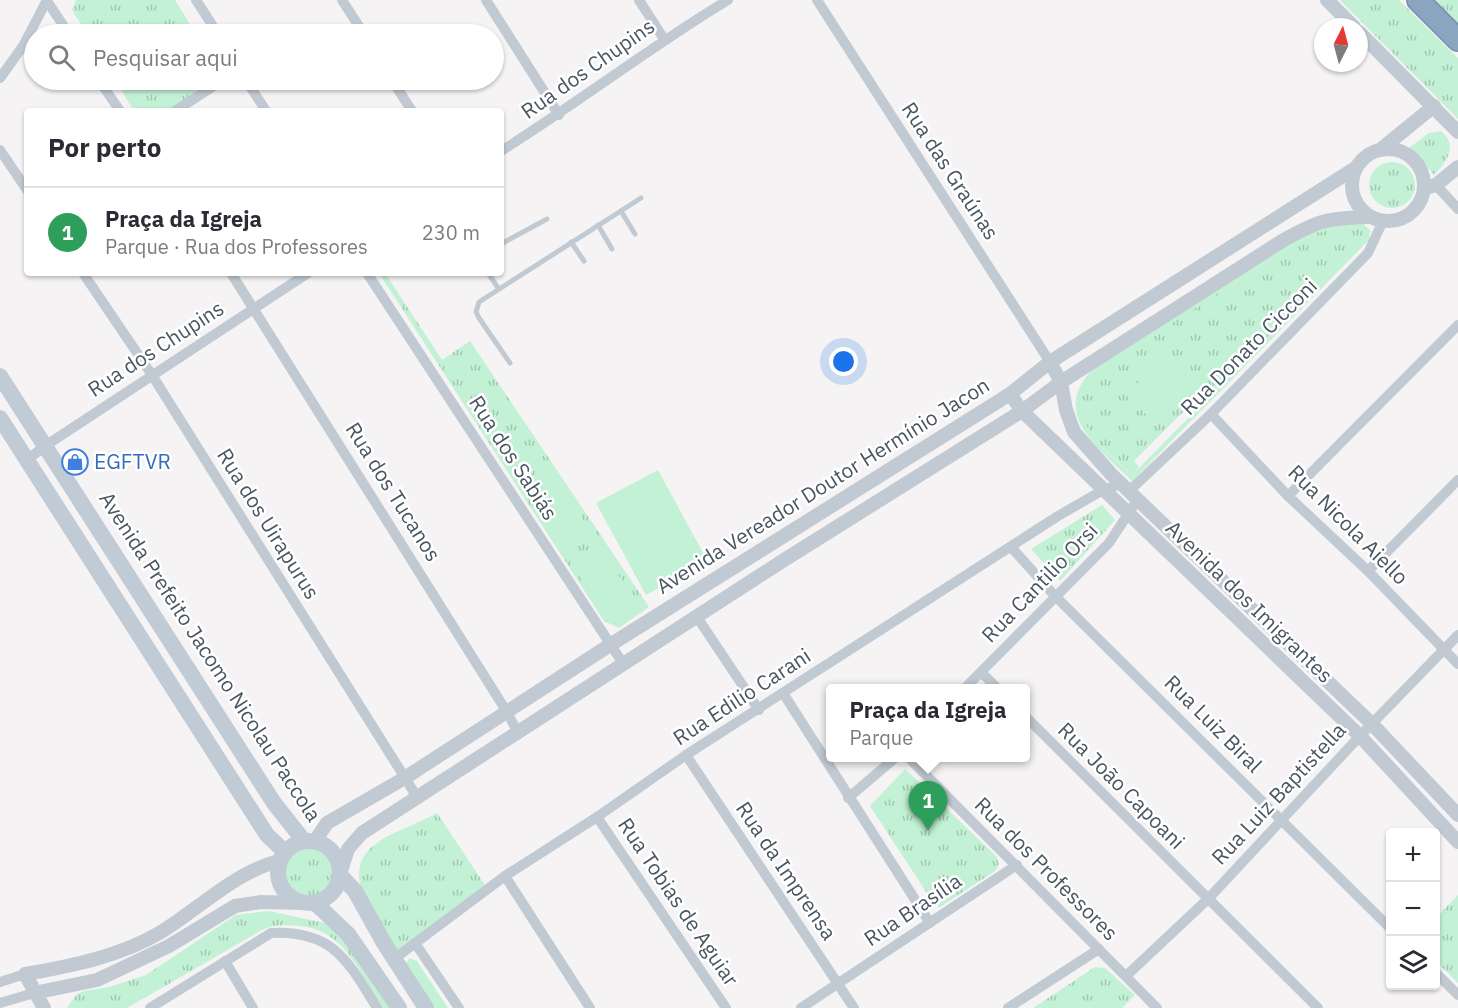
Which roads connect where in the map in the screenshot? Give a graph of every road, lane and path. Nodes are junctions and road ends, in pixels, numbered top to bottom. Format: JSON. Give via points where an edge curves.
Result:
{"nodes":[{"id":1,"x":196,"y":0,"type":"edge"},
{"id":2,"x":342,"y":0,"type":"edge"},
{"id":3,"x":486,"y":0,"type":"edge"},
{"id":4,"x":639,"y":0,"type":"edge"},
{"id":5,"x":728,"y":0,"type":"edge"},
{"id":6,"x":817,"y":0,"type":"edge"},
{"id":7,"x":1327,"y":0,"type":"edge"},
{"id":8,"x":1418,"y":0,"type":"edge"},
{"id":9,"x":47,"y":1,"type":"edge"},
{"id":10,"x":1345,"y":18,"type":"edge"},
{"id":11,"x":35,"y":24,"type":"edge"},
{"id":12,"x":62,"y":24,"type":"edge"},
{"id":13,"x":212,"y":24,"type":"edge"},
{"id":14,"x":358,"y":24,"type":"edge"},
{"id":15,"x":501,"y":24,"type":"edge"},
{"id":16,"x":504,"y":28,"type":"edge"},
{"id":17,"x":664,"y":39,"type":"junction"},
{"id":18,"x":1458,"y":40,"type":"edge"},
{"id":19,"x":1368,"y":41,"type":"edge"},
{"id":20,"x":24,"y":44,"type":"edge"},
{"id":21,"x":0,"y":78,"type":"edge"},
{"id":22,"x":106,"y":90,"type":"edge"},
{"id":23,"x":208,"y":90,"type":"edge"},
{"id":24,"x":252,"y":90,"type":"edge"},
{"id":25,"x":398,"y":90,"type":"edge"},
{"id":26,"x":1434,"y":106,"type":"junction"},
{"id":27,"x":118,"y":108,"type":"edge"},
{"id":28,"x":180,"y":108,"type":"edge"},
{"id":29,"x":264,"y":108,"type":"edge"},
{"id":30,"x":410,"y":108,"type":"edge"},
{"id":31,"x":559,"y":115,"type":"junction"},
{"id":32,"x":1458,"y":132,"type":"edge"},
{"id":33,"x":504,"y":149,"type":"edge"},
{"id":34,"x":0,"y":150,"type":"edge"},
{"id":35,"x":1379,"y":150,"type":"junction"},
{"id":36,"x":1357,"y":167,"type":"junction"},
{"id":37,"x":1458,"y":167,"type":"edge"},
{"id":38,"x":24,"y":186,"type":"edge"},
{"id":39,"x":1430,"y":187,"type":"junction"},
{"id":40,"x":641,"y":198,"type":"dead end"},
{"id":41,"x":1458,"y":209,"type":"edge"},
{"id":42,"x":621,"y":211,"type":"junction"},
{"id":43,"x":547,"y":219,"type":"dead end"},
{"id":44,"x":1377,"y":219,"type":"junction"},
{"id":45,"x":598,"y":225,"type":"junction"},
{"id":46,"x":635,"y":234,"type":"dead end"},
{"id":47,"x":504,"y":242,"type":"edge"},
{"id":48,"x":571,"y":242,"type":"junction"},
{"id":49,"x":612,"y":249,"type":"dead end"},
{"id":50,"x":584,"y":261,"type":"dead end"},
{"id":51,"x":86,"y":276,"type":"edge"},
{"id":52,"x":233,"y":276,"type":"edge"},
{"id":53,"x":303,"y":276,"type":"edge"},
{"id":54,"x":369,"y":276,"type":"edge"},
{"id":55,"x":490,"y":276,"type":"edge"},
{"id":56,"x":498,"y":288,"type":"junction"},
{"id":57,"x":255,"y":308,"type":"junction"},
{"id":58,"x":1458,"y":325,"type":"edge"},
{"id":59,"x":1050,"y":362,"type":"junction"},
{"id":60,"x":510,"y":363,"type":"dead end"},
{"id":61,"x":152,"y":375,"type":"junction"},
{"id":62,"x":0,"y":376,"type":"edge"},
{"id":63,"x":1061,"y":382,"type":"junction"},
{"id":64,"x":1010,"y":393,"type":"junction"},
{"id":65,"x":1022,"y":411,"type":"junction"},
{"id":66,"x":1211,"y":414,"type":"junction"},
{"id":67,"x":0,"y":418,"type":"edge"},
{"id":68,"x":45,"y":446,"type":"junction"},
{"id":69,"x":27,"y":460,"type":"junction"},
{"id":70,"x":1458,"y":480,"type":"edge"},
{"id":71,"x":1103,"y":490,"type":"junction"},
{"id":72,"x":1129,"y":491,"type":"junction"},
{"id":73,"x":1288,"y":496,"type":"junction"},
{"id":74,"x":1128,"y":516,"type":"junction"},
{"id":75,"x":1011,"y":547,"type":"junction"},
{"id":76,"x":1368,"y":571,"type":"junction"},
{"id":77,"x":1055,"y":596,"type":"junction"},
{"id":78,"x":698,"y":618,"type":"junction"},
{"id":79,"x":1458,"y":635,"type":"edge"},
{"id":80,"x":610,"y":645,"type":"junction"},
{"id":81,"x":1444,"y":650,"type":"junction"},
{"id":82,"x":1458,"y":663,"type":"edge"},
{"id":83,"x":624,"y":664,"type":"junction"},
{"id":84,"x":981,"y":672,"type":"junction"},
{"id":85,"x":968,"y":684,"type":"edge"},
{"id":86,"x":993,"y":684,"type":"edge"},
{"id":87,"x":783,"y":693,"type":"junction"},
{"id":88,"x":759,"y":710,"type":"junction"},
{"id":89,"x":507,"y":712,"type":"junction"},
{"id":90,"x":1030,"y":721,"type":"edge"},
{"id":91,"x":1372,"y":724,"type":"junction"},
{"id":92,"x":518,"y":733,"type":"junction"},
{"id":93,"x":1360,"y":736,"type":"junction"},
{"id":94,"x":686,"y":755,"type":"junction"},
{"id":95,"x":890,"y":762,"type":"edge"},
{"id":96,"x":913,"y":762,"type":"edge"},
{"id":97,"x":403,"y":779,"type":"junction"},
{"id":98,"x":417,"y":797,"type":"junction"},
{"id":99,"x":848,"y":798,"type":"junction"},
{"id":100,"x":1458,"y":815,"type":"edge"},
{"id":101,"x":597,"y":817,"type":"junction"},
{"id":102,"x":1281,"y":819,"type":"junction"},
{"id":103,"x":309,"y":841,"type":"junction"},
{"id":104,"x":1458,"y":842,"type":"edge"},
{"id":105,"x":282,"y":856,"type":"junction"},
{"id":106,"x":1017,"y":864,"type":"junction"},
{"id":107,"x":341,"y":874,"type":"junction"},
{"id":108,"x":505,"y":876,"type":"junction"},
{"id":109,"x":1208,"y":899,"type":"junction"},
{"id":110,"x":310,"y":903,"type":"junction"},
{"id":111,"x":930,"y":923,"type":"junction"},
{"id":112,"x":1386,"y":924,"type":"edge"},
{"id":113,"x":415,"y":943,"type":"junction"},
{"id":114,"x":1099,"y":949,"type":"junction"},
{"id":115,"x":394,"y":959,"type":"junction"},
{"id":116,"x":225,"y":961,"type":"junction"},
{"id":117,"x":26,"y":974,"type":"junction"},
{"id":118,"x":1126,"y":976,"type":"junction"},
{"id":119,"x":1440,"y":977,"type":"edge"},
{"id":120,"x":0,"y":982,"type":"edge"},
{"id":121,"x":838,"y":984,"type":"junction"},
{"id":122,"x":34,"y":993,"type":"junction"},
{"id":123,"x":1458,"y":995,"type":"edge"},
{"id":124,"x":0,"y":1003,"type":"edge"},
{"id":125,"x":44,"y":1008,"type":"edge"},
{"id":126,"x":150,"y":1008,"type":"edge"},
{"id":127,"x":253,"y":1008,"type":"edge"},
{"id":128,"x":377,"y":1008,"type":"edge"},
{"id":129,"x":399,"y":1008,"type":"edge"},
{"id":130,"x":426,"y":1008,"type":"edge"},
{"id":131,"x":459,"y":1008,"type":"edge"},
{"id":132,"x":590,"y":1008,"type":"edge"},
{"id":133,"x":726,"y":1008,"type":"edge"},
{"id":134,"x":801,"y":1008,"type":"edge"},
{"id":135,"x":854,"y":1008,"type":"edge"},
{"id":136,"x":1008,"y":1008,"type":"edge"},
{"id":137,"x":1157,"y":1008,"type":"edge"},
{"id":138,"x":1318,"y":1008,"type":"edge"}],
"edges":[{"from":1,"to":13,"type":"street"},
{"from":2,"to":14,"type":"street"},
{"from":3,"to":15,"type":"street"},
{"from":4,"to":17,"type":"street"},
{"from":5,"to":17,"type":"street","name":"Rua dos Chupins"},
{"from":6,"to":59,"type":"street","name":"Rua das Graúnas"},
{"from":7,"to":10,"type":"street"},
{"from":8,"to":18,"type":"highway"},
{"from":9,"to":11,"type":"street"},
{"from":9,"to":12,"type":"street"},
{"from":16,"to":31,"type":"street"},
{"from":17,"to":31,"type":"street","name":"Rua dos Chupins"},
{"from":19,"to":26,"type":"street"},
{"from":20,"to":21,"type":"street"},
{"from":22,"to":27,"type":"street"},
{"from":23,"to":28,"type":"street"},
{"from":24,"to":29,"type":"street"},
{"from":25,"to":30,"type":"street"},
{"from":26,"to":32,"type":"street"},
{"from":26,"to":35,"type":"street"},
{"from":31,"to":33,"type":"street","name":"Rua dos Chupins"},
{"from":34,"to":38,"type":"street"},
{"from":35,"to":36,"type":"street"},
{"from":35,"to":39,"type":"street","via":[[1396,150],[1412,158]]},
{"from":36,"to":44,"type":"street","via":[[1353,194],[1359,207]]},
{"from":36,"to":59,"type":"street","name":"Avenida Vereador Doutor Hermínio Jacon"},
{"from":37,"to":39,"type":"street"},
{"from":39,"to":41,"type":"street"},
{"from":39,"to":44,"type":"street","via":[[1411,214],[1398,220]]},
{"from":40,"to":42,"type":"lane"},
{"from":42,"to":45,"type":"lane"},
{"from":42,"to":46,"type":"lane"},
{"from":43,"to":47,"type":"lane"},
{"from":44,"to":63,"type":"street","name":"Avenida Vereador Doutor Hermínio Jacon","via":[[1331,218],[1311,224]]},
{"from":44,"to":66,"type":"street","name":"Rua Donato Cicconi","via":[[1368,254]]},
{"from":45,"to":48,"type":"lane"},
{"from":45,"to":49,"type":"lane"},
{"from":48,"to":50,"type":"lane"},
{"from":48,"to":56,"type":"lane"},
{"from":51,"to":61,"type":"street","name":"Rua dos Uirapurus"},
{"from":52,"to":57,"type":"street","name":"Rua dos Tucanos"},
{"from":53,"to":57,"type":"street","name":"Rua dos Chupins"},
{"from":54,"to":80,"type":"street","name":"Rua dos Sabiás"},
{"from":55,"to":56,"type":"lane"},
{"from":56,"to":60,"type":"lane","via":[[479,302],[476,312]]},
{"from":57,"to":61,"type":"street","name":"Rua dos Chupins"},
{"from":57,"to":89,"type":"street","name":"Rua dos Tucanos"},
{"from":58,"to":73,"type":"street"},
{"from":59,"to":63,"type":"street","name":"Avenida dos Imigrantes"},
{"from":59,"to":64,"type":"street","name":"Avenida Vereador Doutor Hermínio Jacon"},
{"from":61,"to":68,"type":"street","name":"Rua dos Chupins"},
{"from":61,"to":97,"type":"street","name":"Rua dos Uirapurus"},
{"from":62,"to":68,"type":"main road","name":"Avenida Prefeito Jacomo Nicolau Paccola"},
{"from":63,"to":65,"type":"street","name":"Avenida Vereador Doutor Hermínio Jacon"},
{"from":63,"to":72,"type":"street","name":"Avenida dos Imigrantes","via":[[1074,432]]},
{"from":64,"to":65,"type":"street","name":"Avenida dos Imigrantes"},
{"from":64,"to":80,"type":"street","name":"Avenida Vereador Doutor Hermínio Jacon"},
{"from":65,"to":71,"type":"street","name":"Avenida dos Imigrantes"},
{"from":65,"to":78,"type":"street","name":"Avenida Vereador Doutor Hermínio Jacon"},
{"from":66,"to":72,"type":"street","name":"Rua Donato Cicconi"},
{"from":66,"to":73,"type":"street","name":"Rua Nicola Aiello"},
{"from":67,"to":69,"type":"main road"},
{"from":68,"to":69,"type":"street","name":"Rua dos Chupins"},
{"from":68,"to":103,"type":"main road","name":"Avenida Prefeito Jacomo Nicolau Paccola","via":[[274,803]]},
{"from":69,"to":105,"type":"main road"},
{"from":70,"to":76,"type":"street"},
{"from":71,"to":72,"type":"street","name":"Rua Edilio Carani"},
{"from":71,"to":74,"type":"street","name":"Avenida dos Imigrantes"},
{"from":71,"to":75,"type":"street","name":"Rua Edilio Carani"},
{"from":72,"to":74,"type":"street","name":"Rua Cantilio Orsi"},
{"from":72,"to":91,"type":"street","name":"Avenida dos Imigrantes"},
{"from":73,"to":76,"type":"street","name":"Rua Nicola Aiello"},
{"from":74,"to":77,"type":"street","name":"Rua Cantilio Orsi","via":[[1109,543]]},
{"from":74,"to":93,"type":"street","name":"Avenida dos Imigrantes"},
{"from":75,"to":77,"type":"street","name":"Rua Luiz Biral"},
{"from":75,"to":87,"type":"street","name":"Rua Edilio Carani"},
{"from":76,"to":81,"type":"street","name":"Rua Nicola Aiello"},
{"from":77,"to":84,"type":"street","name":"Rua Cantilio Orsi"},
{"from":77,"to":102,"type":"street","name":"Rua Luiz Biral"},
{"from":78,"to":83,"type":"street","name":"Avenida Vereador Doutor Hermínio Jacon"},
{"from":78,"to":88,"type":"street"},
{"from":79,"to":81,"type":"street","name":"Rua Luiz Baptistella"},
{"from":80,"to":83,"type":"street","name":"Rua dos Sabiás"},
{"from":80,"to":89,"type":"street","name":"Avenida Vereador Doutor Hermínio Jacon"},
{"from":81,"to":82,"type":"street","name":"Rua Nicola Aiello"},
{"from":81,"to":91,"type":"street","name":"Rua Luiz Baptistella"},
{"from":83,"to":92,"type":"street","name":"Avenida Vereador Doutor Hermínio Jacon"},
{"from":84,"to":85,"type":"street","name":"Rua Cantilio Orsi"},
{"from":84,"to":86,"type":"street"},
{"from":87,"to":88,"type":"street","name":"Rua Edilio Carani"},
{"from":87,"to":99,"type":"street"},
{"from":88,"to":94,"type":"street","name":"Rua Edilio Carani"},
{"from":89,"to":92,"type":"street","name":"Rua dos Tucanos"},
{"from":89,"to":97,"type":"street","name":"Avenida Vereador Doutor Hermínio Jacon"},
{"from":90,"to":109,"type":"street","name":"Rua João Capoani"},
{"from":91,"to":93,"type":"street","name":"Rua Luiz Baptistella"},
{"from":91,"to":100,"type":"street","name":"Avenida dos Imigrantes"},
{"from":92,"to":98,"type":"street","name":"Avenida Vereador Doutor Hermínio Jacon"},
{"from":93,"to":102,"type":"street","name":"Rua Luiz Baptistella"},
{"from":93,"to":104,"type":"street","name":"Avenida dos Imigrantes"},
{"from":94,"to":101,"type":"street","name":"Rua Edilio Carani"},
{"from":94,"to":121,"type":"street","name":"Rua da Imprensa"},
{"from":95,"to":99,"type":"street"},
{"from":96,"to":106,"type":"street","name":"Rua dos Professores"},
{"from":97,"to":98,"type":"street","name":"Rua dos Uirapurus"},
{"from":97,"to":103,"type":"street","name":"Avenida Vereador Doutor Hermínio Jacon","via":[[327,823]]},
{"from":98,"to":107,"type":"street","name":"Avenida Vereador Doutor Hermínio Jacon","via":[[352,842]]},
{"from":99,"to":111,"type":"street"},
{"from":101,"to":108,"type":"street","name":"Rua Edilio Carani"},
{"from":101,"to":133,"type":"street","name":"Rua Tobias de Aguiar"},
{"from":102,"to":109,"type":"street","name":"Rua Luiz Baptistella"},
{"from":102,"to":112,"type":"street","name":"Rua Luiz Biral"},
{"from":103,"to":105,"type":"main road"},
{"from":103,"to":107,"type":"main road","via":[[334,852]]},
{"from":105,"to":110,"type":"main road","via":[[278,875],[282,888],[291,898]]},
{"from":105,"to":117,"type":"street","via":[[245,875],[160,933],[92,960]]},
{"from":106,"to":111,"type":"street","name":"Rua Brasília"},
{"from":106,"to":114,"type":"street","name":"Rua dos Professores"},
{"from":107,"to":110,"type":"main road","via":[[333,894]]},
{"from":107,"to":115,"type":"main road"},
{"from":108,"to":113,"type":"street","name":"Rua Edilio Carani"},
{"from":108,"to":132,"type":"street"},
{"from":109,"to":118,"type":"street","name":"Rua Luiz Baptistella"},
{"from":109,"to":138,"type":"street","name":"Rua João Capoani"},
{"from":110,"to":122,"type":"street","via":[[236,906],[169,946],[97,980]]},
{"from":110,"to":129,"type":"main road","via":[[348,934]]},
{"from":111,"to":121,"type":"street","name":"Rua Brasília"},
{"from":113,"to":115,"type":"street","name":"Rua Edilio Carani"},
{"from":113,"to":131,"type":"street"},
{"from":114,"to":118,"type":"street","name":"Rua dos Professores"},
{"from":114,"to":136,"type":"street"},
{"from":115,"to":130,"type":"main road"},
{"from":116,"to":126,"type":"street"},
{"from":116,"to":127,"type":"street"},
{"from":116,"to":128,"type":"street","via":[[272,933],[317,937],[340,954]]},
{"from":117,"to":120,"type":"street"},
{"from":117,"to":122,"type":"street"},
{"from":118,"to":137,"type":"street","name":"Rua dos Professores"},
{"from":119,"to":123,"type":"street"},
{"from":121,"to":134,"type":"street","name":"Rua Brasília"},
{"from":121,"to":135,"type":"street","name":"Rua da Imprensa"},
{"from":122,"to":124,"type":"street"},
{"from":122,"to":125,"type":"street"}]}
